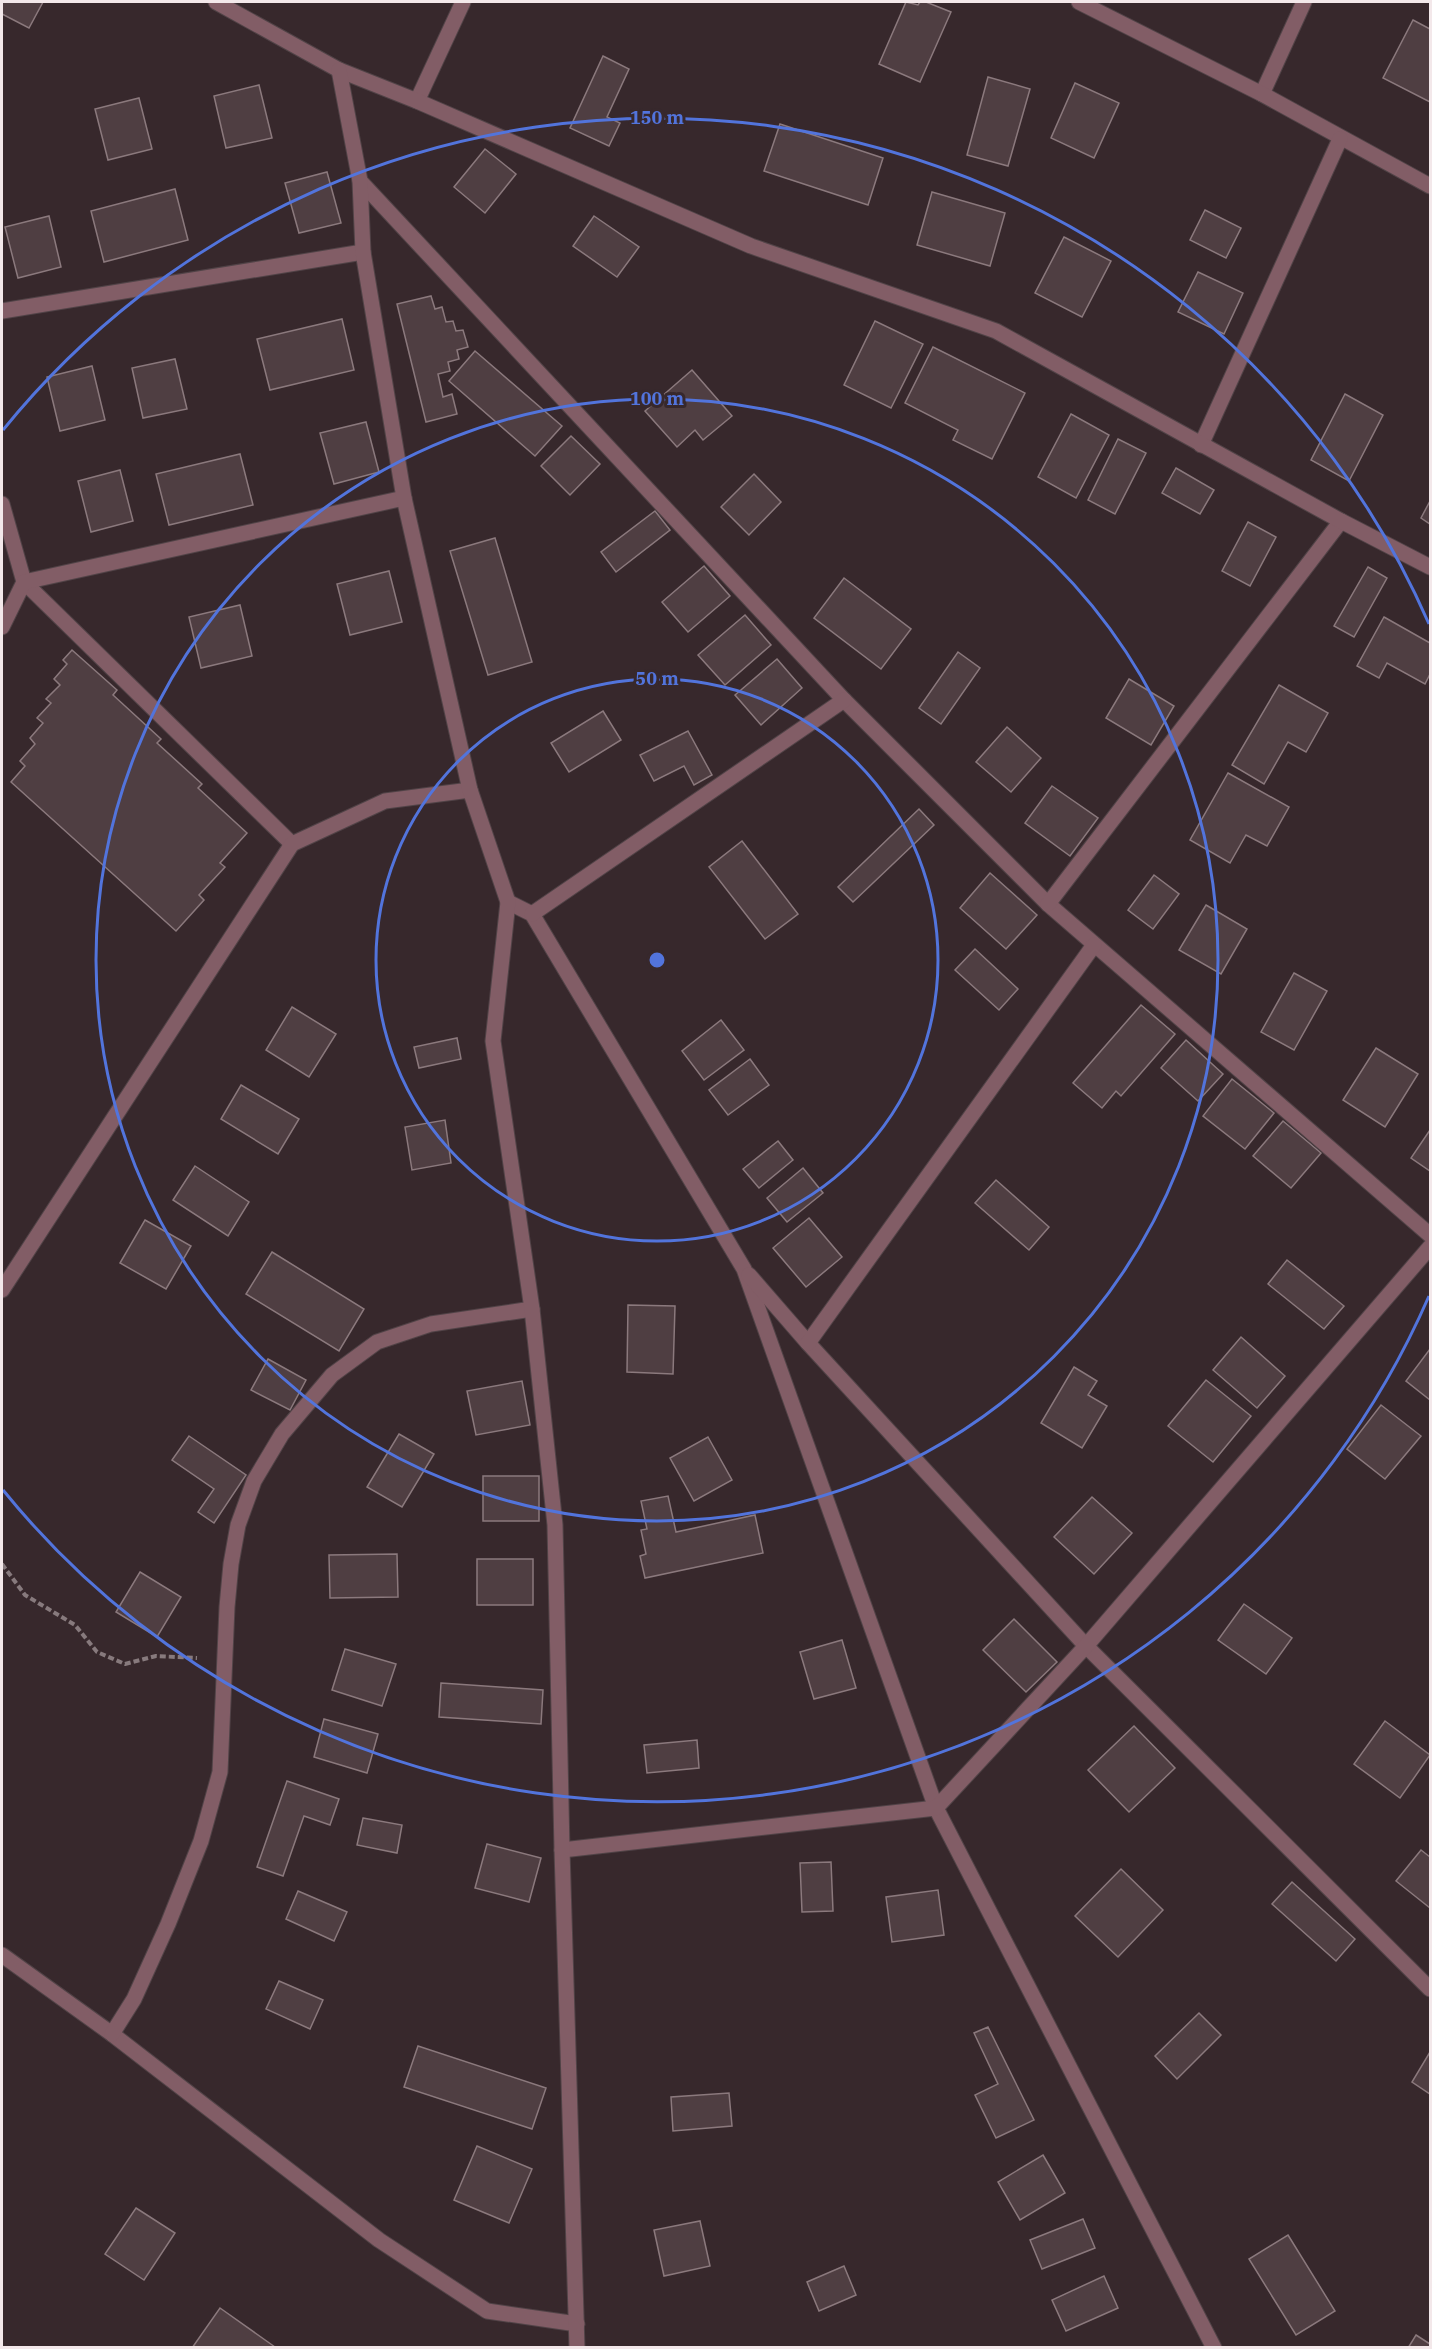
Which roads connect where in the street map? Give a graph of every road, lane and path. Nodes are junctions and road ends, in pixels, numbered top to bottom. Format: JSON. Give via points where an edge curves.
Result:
{"nodes":[{"id":1,"x":216,"y":2,"type":"edge"},
{"id":2,"x":463,"y":2,"type":"edge"},
{"id":3,"x":1079,"y":2,"type":"edge"},
{"id":4,"x":1304,"y":2,"type":"edge"},
{"id":5,"x":339,"y":70,"type":"junction"},
{"id":6,"x":1262,"y":94,"type":"junction"},
{"id":7,"x":417,"y":101,"type":"junction"},
{"id":8,"x":1340,"y":139,"type":"junction"},
{"id":9,"x":360,"y":181,"type":"junction"},
{"id":10,"x":1431,"y":186,"type":"edge"},
{"id":11,"x":363,"y":252,"type":"junction"},
{"id":12,"x":2,"y":311,"type":"edge"},
{"id":13,"x":1201,"y":444,"type":"junction"},
{"id":14,"x":404,"y":498,"type":"junction"},
{"id":15,"x":2,"y":504,"type":"edge"},
{"id":16,"x":1341,"y":521,"type":"junction"},
{"id":17,"x":1431,"y":567,"type":"edge"},
{"id":18,"x":24,"y":582,"type":"junction"},
{"id":19,"x":2,"y":627,"type":"edge"},
{"id":20,"x":844,"y":700,"type":"junction"},
{"id":21,"x":470,"y":790,"type":"junction"},
{"id":22,"x":292,"y":844,"type":"junction"},
{"id":23,"x":508,"y":902,"type":"junction"},
{"id":24,"x":1048,"y":904,"type":"junction"},
{"id":25,"x":532,"y":914,"type":"junction"},
{"id":26,"x":1094,"y":945,"type":"junction"},
{"id":27,"x":1431,"y":1235,"type":"edge"},
{"id":28,"x":1431,"y":1247,"type":"edge"},
{"id":29,"x":744,"y":1269,"type":"junction"},
{"id":30,"x":2,"y":1290,"type":"edge"},
{"id":31,"x":532,"y":1309,"type":"junction"},
{"id":32,"x":808,"y":1343,"type":"junction"},
{"id":33,"x":2,"y":1564,"type":"edge"},
{"id":34,"x":1086,"y":1646,"type":"junction"},
{"id":35,"x":225,"y":1659,"type":"junction"},
{"id":36,"x":936,"y":1808,"type":"junction"},
{"id":37,"x":562,"y":1850,"type":"junction"},
{"id":38,"x":2,"y":1955,"type":"edge"},
{"id":39,"x":1431,"y":1989,"type":"edge"},
{"id":40,"x":112,"y":2034,"type":"junction"},
{"id":41,"x":577,"y":2324,"type":"junction"},
{"id":42,"x":577,"y":2348,"type":"edge"},
{"id":43,"x":1214,"y":2348,"type":"edge"}],
"edges":[{"from":1,"to":5,"type":"street"},
{"from":2,"to":7,"type":"street"},
{"from":3,"to":6,"type":"street"},
{"from":4,"to":6,"type":"street"},
{"from":5,"to":7,"type":"street"},
{"from":5,"to":9,"type":"street"},
{"from":6,"to":8,"type":"street"},
{"from":7,"to":13,"type":"street","via":[[751,246],[996,331]]},
{"from":8,"to":10,"type":"street"},
{"from":8,"to":13,"type":"street"},
{"from":9,"to":11,"type":"street"},
{"from":9,"to":20,"type":"street"},
{"from":11,"to":12,"type":"street"},
{"from":11,"to":14,"type":"street"},
{"from":13,"to":16,"type":"street"},
{"from":14,"to":18,"type":"street"},
{"from":14,"to":21,"type":"street"},
{"from":15,"to":18,"type":"street"},
{"from":16,"to":17,"type":"street"},
{"from":16,"to":24,"type":"street"},
{"from":18,"to":19,"type":"street"},
{"from":18,"to":22,"type":"street"},
{"from":20,"to":24,"type":"street"},
{"from":20,"to":25,"type":"street"},
{"from":21,"to":22,"type":"street","via":[[385,801]]},
{"from":21,"to":23,"type":"street"},
{"from":22,"to":30,"type":"street"},
{"from":23,"to":25,"type":"street"},
{"from":23,"to":31,"type":"street","via":[[493,1041]]},
{"from":24,"to":26,"type":"street"},
{"from":25,"to":29,"type":"street"},
{"from":26,"to":27,"type":"street"},
{"from":26,"to":32,"type":"street"},
{"from":28,"to":34,"type":"street"},
{"from":29,"to":32,"type":"street"},
{"from":29,"to":36,"type":"street"},
{"from":31,"to":35,"type":"street","via":[[431,1324],[377,1342],[332,1375],[282,1434],[254,1481],[238,1525],[231,1564]]},
{"from":31,"to":37,"type":"street","via":[[555,1525]]},
{"from":32,"to":34,"type":"street"},
{"from":33,"to":35,"type":"path","via":[[25,1595],[75,1625],[97,1652],[125,1664],[156,1656]]},
{"from":34,"to":36,"type":"street"},
{"from":34,"to":39,"type":"street"},
{"from":35,"to":40,"type":"street","via":[[220,1772],[201,1841],[134,1999]]},
{"from":36,"to":37,"type":"street"},
{"from":36,"to":43,"type":"street"},
{"from":37,"to":41,"type":"street"},
{"from":38,"to":40,"type":"street"},
{"from":40,"to":41,"type":"street","via":[[379,2240],[487,2311]]},
{"from":41,"to":42,"type":"street"}]}
